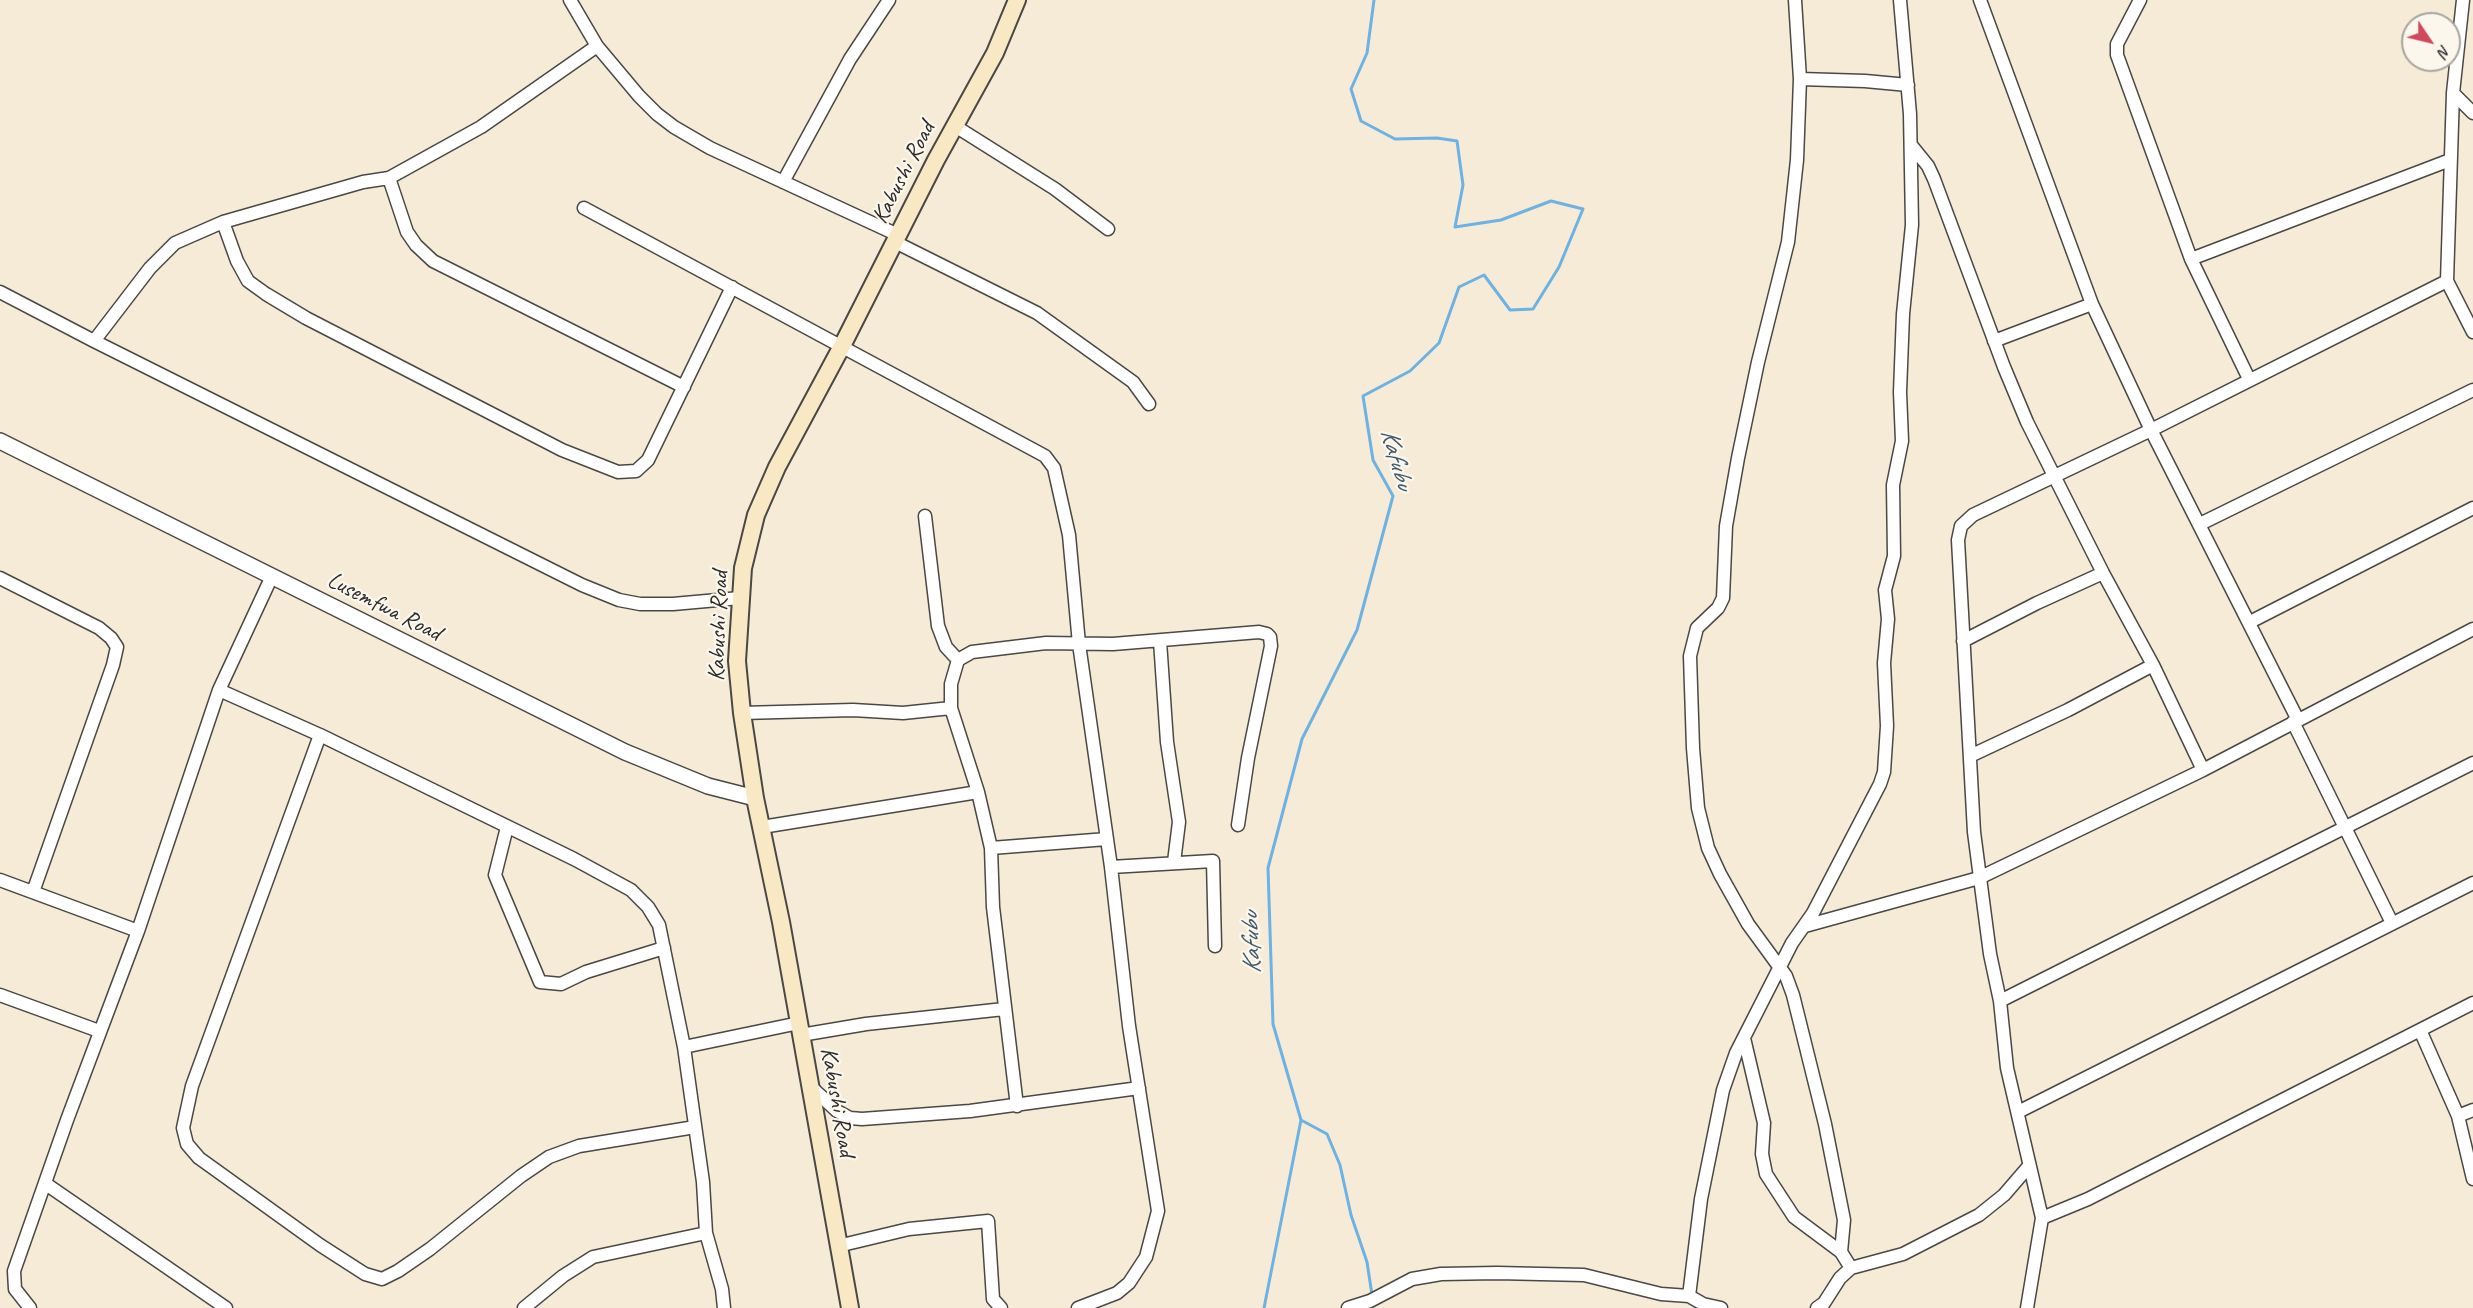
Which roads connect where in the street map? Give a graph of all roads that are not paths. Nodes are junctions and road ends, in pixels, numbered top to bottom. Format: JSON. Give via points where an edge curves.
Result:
{"nodes":[{"id":1,"x":570,"y":0,"type":"edge"},
{"id":2,"x":889,"y":0,"type":"edge"},
{"id":3,"x":1017,"y":0,"type":"edge"},
{"id":4,"x":1795,"y":0,"type":"edge"},
{"id":5,"x":1900,"y":0,"type":"edge"},
{"id":6,"x":1980,"y":0,"type":"edge"},
{"id":7,"x":2140,"y":0,"type":"edge"},
{"id":8,"x":2463,"y":0,"type":"edge"},
{"id":9,"x":597,"y":45,"type":"junction"},
{"id":10,"x":1800,"y":79,"type":"junction"},
{"id":11,"x":1908,"y":85,"type":"junction"},
{"id":12,"x":2453,"y":93,"type":"junction"},
{"id":13,"x":2473,"y":113,"type":"edge"},
{"id":14,"x":955,"y":126,"type":"junction"},
{"id":15,"x":1911,"y":145,"type":"junction"},
{"id":16,"x":2450,"y":160,"type":"junction"},
{"id":17,"x":389,"y":178,"type":"junction"},
{"id":18,"x":783,"y":182,"type":"junction"},
{"id":19,"x":584,"y":208,"type":"dead end"},
{"id":20,"x":223,"y":222,"type":"junction"},
{"id":21,"x":1108,"y":229,"type":"dead end"},
{"id":22,"x":897,"y":239,"type":"junction"},
{"id":23,"x":2191,"y":259,"type":"junction"},
{"id":24,"x":2447,"y":281,"type":"junction"},
{"id":25,"x":732,"y":287,"type":"junction"},
{"id":26,"x":0,"y":292,"type":"edge"},
{"id":27,"x":2092,"y":304,"type":"junction"},
{"id":28,"x":2458,"y":304,"type":"junction"},
{"id":29,"x":2473,"y":308,"type":"edge"},
{"id":30,"x":2473,"y":332,"type":"edge"},
{"id":31,"x":94,"y":341,"type":"junction"},
{"id":32,"x":1994,"y":341,"type":"junction"},
{"id":33,"x":842,"y":346,"type":"junction"},
{"id":34,"x":2249,"y":379,"type":"junction"},
{"id":35,"x":684,"y":387,"type":"junction"},
{"id":36,"x":2473,"y":390,"type":"edge"},
{"id":37,"x":1149,"y":404,"type":"dead end"},
{"id":38,"x":2151,"y":429,"type":"junction"},
{"id":39,"x":0,"y":441,"type":"edge"},
{"id":40,"x":2055,"y":476,"type":"junction"},
{"id":41,"x":2473,"y":508,"type":"edge"},
{"id":42,"x":925,"y":516,"type":"dead end"},
{"id":43,"x":2200,"y":524,"type":"junction"},
{"id":44,"x":2103,"y":573,"type":"junction"},
{"id":45,"x":272,"y":576,"type":"junction"},
{"id":46,"x":0,"y":578,"type":"edge"},
{"id":47,"x":740,"y":598,"type":"junction"},
{"id":48,"x":2250,"y":621,"type":"junction"},
{"id":49,"x":2473,"y":629,"type":"edge"},
{"id":50,"x":1160,"y":641,"type":"junction"},
{"id":51,"x":1963,"y":641,"type":"junction"},
{"id":52,"x":1079,"y":644,"type":"junction"},
{"id":53,"x":958,"y":660,"type":"junction"},
{"id":54,"x":2153,"y":664,"type":"junction"},
{"id":55,"x":219,"y":690,"type":"junction"},
{"id":56,"x":951,"y":708,"type":"junction"},
{"id":57,"x":742,"y":713,"type":"junction"},
{"id":58,"x":2295,"y":721,"type":"junction"},
{"id":59,"x":320,"y":735,"type":"junction"},
{"id":60,"x":1970,"y":756,"type":"junction"},
{"id":61,"x":2473,"y":763,"type":"edge"},
{"id":62,"x":2203,"y":770,"type":"junction"},
{"id":63,"x":978,"y":792,"type":"junction"},
{"id":64,"x":755,"y":798,"type":"junction"},
{"id":65,"x":1238,"y":825,"type":"dead end"},
{"id":66,"x":2345,"y":826,"type":"junction"},
{"id":67,"x":507,"y":827,"type":"junction"},
{"id":68,"x":762,"y":827,"type":"junction"},
{"id":69,"x":1107,"y":839,"type":"junction"},
{"id":70,"x":991,"y":848,"type":"junction"},
{"id":71,"x":1174,"y":862,"type":"junction"},
{"id":72,"x":1110,"y":867,"type":"junction"},
{"id":73,"x":1979,"y":878,"type":"junction"},
{"id":74,"x":0,"y":880,"type":"edge"},
{"id":75,"x":2473,"y":883,"type":"edge"},
{"id":76,"x":33,"y":892,"type":"junction"},
{"id":77,"x":2392,"y":922,"type":"junction"},
{"id":78,"x":1805,"y":926,"type":"junction"},
{"id":79,"x":138,"y":931,"type":"junction"},
{"id":80,"x":1215,"y":946,"type":"dead end"},
{"id":81,"x":664,"y":948,"type":"junction"},
{"id":82,"x":1780,"y":967,"type":"junction"},
{"id":83,"x":0,"y":995,"type":"edge"},
{"id":84,"x":2000,"y":1001,"type":"junction"},
{"id":85,"x":2473,"y":1003,"type":"edge"},
{"id":86,"x":1004,"y":1009,"type":"junction"},
{"id":87,"x":800,"y":1029,"type":"junction"},
{"id":88,"x":2420,"y":1030,"type":"junction"},
{"id":89,"x":99,"y":1031,"type":"junction"},
{"id":90,"x":1744,"y":1038,"type":"junction"},
{"id":91,"x":684,"y":1047,"type":"junction"},
{"id":92,"x":810,"y":1086,"type":"junction"},
{"id":93,"x":1139,"y":1088,"type":"junction"},
{"id":94,"x":1017,"y":1106,"type":"junction"},
{"id":95,"x":2473,"y":1110,"type":"edge"},
{"id":96,"x":2018,"y":1112,"type":"junction"},
{"id":97,"x":2458,"y":1116,"type":"junction"},
{"id":98,"x":695,"y":1127,"type":"junction"},
{"id":99,"x":2029,"y":1166,"type":"junction"},
{"id":100,"x":2473,"y":1179,"type":"edge"},
{"id":101,"x":46,"y":1184,"type":"junction"},
{"id":102,"x":2042,"y":1218,"type":"junction"},
{"id":103,"x":706,"y":1233,"type":"junction"},
{"id":104,"x":838,"y":1246,"type":"junction"},
{"id":105,"x":1841,"y":1252,"type":"junction"},
{"id":106,"x":1851,"y":1268,"type":"junction"},
{"id":107,"x":1689,"y":1296,"type":"junction"},
{"id":108,"x":30,"y":1308,"type":"edge"},
{"id":109,"x":226,"y":1308,"type":"edge"},
{"id":110,"x":524,"y":1308,"type":"edge"},
{"id":111,"x":724,"y":1308,"type":"edge"},
{"id":112,"x":850,"y":1308,"type":"edge"},
{"id":113,"x":1001,"y":1308,"type":"edge"},
{"id":114,"x":1078,"y":1308,"type":"edge"},
{"id":115,"x":1348,"y":1308,"type":"edge"},
{"id":116,"x":1721,"y":1308,"type":"edge"},
{"id":117,"x":1817,"y":1308,"type":"edge"},
{"id":118,"x":2027,"y":1308,"type":"edge"}],
"edges":[{"from":1,"to":9,"type":"street"},
{"from":2,"to":18,"type":"street","via":[[850,59]]},
{"from":3,"to":14,"type":"main road","name":"Kabushi Road","via":[[995,53]]},
{"from":4,"to":10,"type":"street"},
{"from":5,"to":11,"type":"street"},
{"from":6,"to":27,"type":"street"},
{"from":7,"to":23,"type":"street","via":[[2117,45],[2117,55]]},
{"from":8,"to":12,"type":"street"},
{"from":9,"to":17,"type":"street","via":[[482,126]]},
{"from":9,"to":18,"type":"street","via":[[639,96],[674,127]]},
{"from":10,"to":11,"type":"street"},
{"from":10,"to":82,"type":"street","via":[[1788,242],[1736,470],[1726,526],[1724,598],[1697,628],[1690,656],[1698,808],[1708,848],[1748,924]]},
{"from":11,"to":15,"type":"street"},
{"from":12,"to":13,"type":"street"},
{"from":12,"to":16,"type":"street"},
{"from":14,"to":21,"type":"street","via":[[1055,189]]},
{"from":14,"to":22,"type":"main road","name":"Kabushi Road"},
{"from":15,"to":32,"type":"street","via":[[1934,179]]},
{"from":15,"to":78,"type":"street","via":[[1911,244],[1900,392],[1902,441],[1893,485],[1894,556],[1885,590],[1888,619],[1884,772]]},
{"from":16,"to":23,"type":"street"},
{"from":16,"to":24,"type":"street"},
{"from":17,"to":20,"type":"street"},
{"from":17,"to":35,"type":"street","via":[[407,232],[433,261]]},
{"from":18,"to":22,"type":"street"},
{"from":19,"to":25,"type":"street"},
{"from":20,"to":31,"type":"street","via":[[175,243],[150,268]]},
{"from":20,"to":35,"type":"street","via":[[248,281],[266,294],[562,450],[618,472],[636,471],[648,460]]},
{"from":22,"to":33,"type":"main road","name":"Kabushi Road"},
{"from":22,"to":37,"type":"street","via":[[1037,313],[1132,382]]},
{"from":23,"to":34,"type":"street"},
{"from":24,"to":28,"type":"street"},
{"from":24,"to":34,"type":"street"},
{"from":25,"to":33,"type":"street"},
{"from":25,"to":35,"type":"street"},
{"from":26,"to":31,"type":"street"},
{"from":27,"to":32,"type":"street"},
{"from":27,"to":38,"type":"street"},
{"from":28,"to":29,"type":"street"},
{"from":28,"to":30,"type":"street"},
{"from":31,"to":47,"type":"street","via":[[600,592],[640,604]]},
{"from":32,"to":40,"type":"street","via":[[2027,422]]},
{"from":33,"to":47,"type":"main road","name":"Kabushi Road","via":[[777,467],[756,515]]},
{"from":33,"to":52,"type":"street","via":[[1045,456],[1054,468],[1069,535]]},
{"from":34,"to":38,"type":"street"},
{"from":36,"to":43,"type":"street"},
{"from":38,"to":40,"type":"street"},
{"from":38,"to":43,"type":"street"},
{"from":39,"to":45,"type":"street","name":"Lusemfwa Road"},
{"from":40,"to":44,"type":"street"},
{"from":40,"to":51,"type":"street","via":[[1973,515],[1961,526],[1958,540]]},
{"from":41,"to":48,"type":"street"},
{"from":42,"to":53,"type":"street","via":[[938,626],[946,647]]},
{"from":43,"to":48,"type":"street"},
{"from":44,"to":51,"type":"street"},
{"from":44,"to":54,"type":"street"},
{"from":45,"to":55,"type":"street"},
{"from":45,"to":64,"type":"street","name":"Lusemfwa Road","via":[[625,752],[708,786]]},
{"from":46,"to":76,"type":"street","via":[[99,628],[117,647]]},
{"from":47,"to":57,"type":"main road","name":"Kabushi Road","via":[[736,661]]},
{"from":48,"to":58,"type":"street"},
{"from":49,"to":58,"type":"street"},
{"from":50,"to":52,"type":"street"},
{"from":50,"to":65,"type":"street","via":[[1259,632],[1270,637]]},
{"from":50,"to":71,"type":"street","via":[[1167,742],[1179,822]]},
{"from":51,"to":60,"type":"street"},
{"from":52,"to":53,"type":"street","via":[[972,652]]},
{"from":52,"to":69,"type":"street"},
{"from":53,"to":56,"type":"street","via":[[951,684]]},
{"from":54,"to":60,"type":"street"},
{"from":54,"to":62,"type":"street"},
{"from":55,"to":59,"type":"street"},
{"from":55,"to":79,"type":"street"},
{"from":56,"to":57,"type":"street","via":[[903,713]]},
{"from":56,"to":63,"type":"street"},
{"from":57,"to":64,"type":"main road","name":"Kabushi Road"},
{"from":58,"to":62,"type":"street"},
{"from":58,"to":66,"type":"street"},
{"from":59,"to":67,"type":"street"},
{"from":59,"to":98,"type":"street","via":[[192,1086],[183,1128],[187,1144],[199,1158],[320,1245],[365,1274],[382,1279],[430,1249],[549,1157],[579,1146]]},
{"from":60,"to":73,"type":"street"},
{"from":61,"to":66,"type":"street"},
{"from":62,"to":73,"type":"street"},
{"from":63,"to":68,"type":"street"},
{"from":63,"to":70,"type":"street"},
{"from":64,"to":68,"type":"main road","name":"Kabushi Road"},
{"from":66,"to":77,"type":"street"},
{"from":66,"to":84,"type":"street"},
{"from":67,"to":81,"type":"street","via":[[631,890],[659,925]]},
{"from":67,"to":81,"type":"street","via":[[495,875],[540,982],[561,984],[586,972]]},
{"from":68,"to":87,"type":"main road","name":"Kabushi Road"},
{"from":69,"to":70,"type":"street"},
{"from":69,"to":72,"type":"street"},
{"from":70,"to":86,"type":"street"},
{"from":71,"to":72,"type":"street"},
{"from":71,"to":80,"type":"street","via":[[1214,861]]},
{"from":72,"to":93,"type":"street"},
{"from":73,"to":78,"type":"street"},
{"from":73,"to":84,"type":"street"},
{"from":74,"to":76,"type":"street"},
{"from":75,"to":77,"type":"street"},
{"from":76,"to":79,"type":"street"},
{"from":77,"to":96,"type":"street"},
{"from":78,"to":82,"type":"street"},
{"from":79,"to":89,"type":"street"},
{"from":81,"to":91,"type":"street"},
{"from":82,"to":90,"type":"street"},
{"from":82,"to":105,"type":"street","via":[[1793,994],[1825,1124],[1844,1220]]},
{"from":83,"to":89,"type":"street"},
{"from":84,"to":96,"type":"street","via":[[2007,1068]]},
{"from":85,"to":88,"type":"street"},
{"from":86,"to":87,"type":"street"},
{"from":86,"to":94,"type":"street"},
{"from":87,"to":91,"type":"street"},
{"from":87,"to":92,"type":"main road","name":"Kabushi Road"},
{"from":88,"to":97,"type":"street"},
{"from":88,"to":102,"type":"street","via":[[2088,1199]]},
{"from":89,"to":101,"type":"street"},
{"from":90,"to":105,"type":"street","via":[[1764,1123],[1762,1154],[1766,1174],[1794,1216]]},
{"from":90,"to":107,"type":"street","via":[[1723,1090],[1701,1199]]},
{"from":91,"to":98,"type":"street"},
{"from":92,"to":94,"type":"street","via":[[850,1118]]},
{"from":92,"to":104,"type":"main road","name":"Kabushi Road"},
{"from":93,"to":94,"type":"street"},
{"from":93,"to":114,"type":"street","via":[[1155,1182],[1158,1211],[1154,1230],[1146,1257],[1129,1283],[1117,1293]]},
{"from":95,"to":97,"type":"street"},
{"from":96,"to":99,"type":"street"},
{"from":97,"to":100,"type":"street"},
{"from":98,"to":103,"type":"street"},
{"from":99,"to":102,"type":"street"},
{"from":99,"to":106,"type":"street","via":[[1979,1215],[1903,1254]]},
{"from":101,"to":108,"type":"street","via":[[14,1271],[15,1289]]},
{"from":101,"to":109,"type":"street"},
{"from":102,"to":118,"type":"street"},
{"from":103,"to":110,"type":"street","via":[[593,1257]]},
{"from":103,"to":111,"type":"street"},
{"from":104,"to":112,"type":"main road","name":"Kabushi Road"},
{"from":104,"to":113,"type":"street","via":[[909,1229],[988,1221],[993,1299]]},
{"from":105,"to":106,"type":"street"},
{"from":106,"to":117,"type":"street"},
{"from":107,"to":115,"type":"street","via":[[1661,1294],[1584,1275],[1441,1274],[1412,1279]]},
{"from":107,"to":116,"type":"street"}]}
